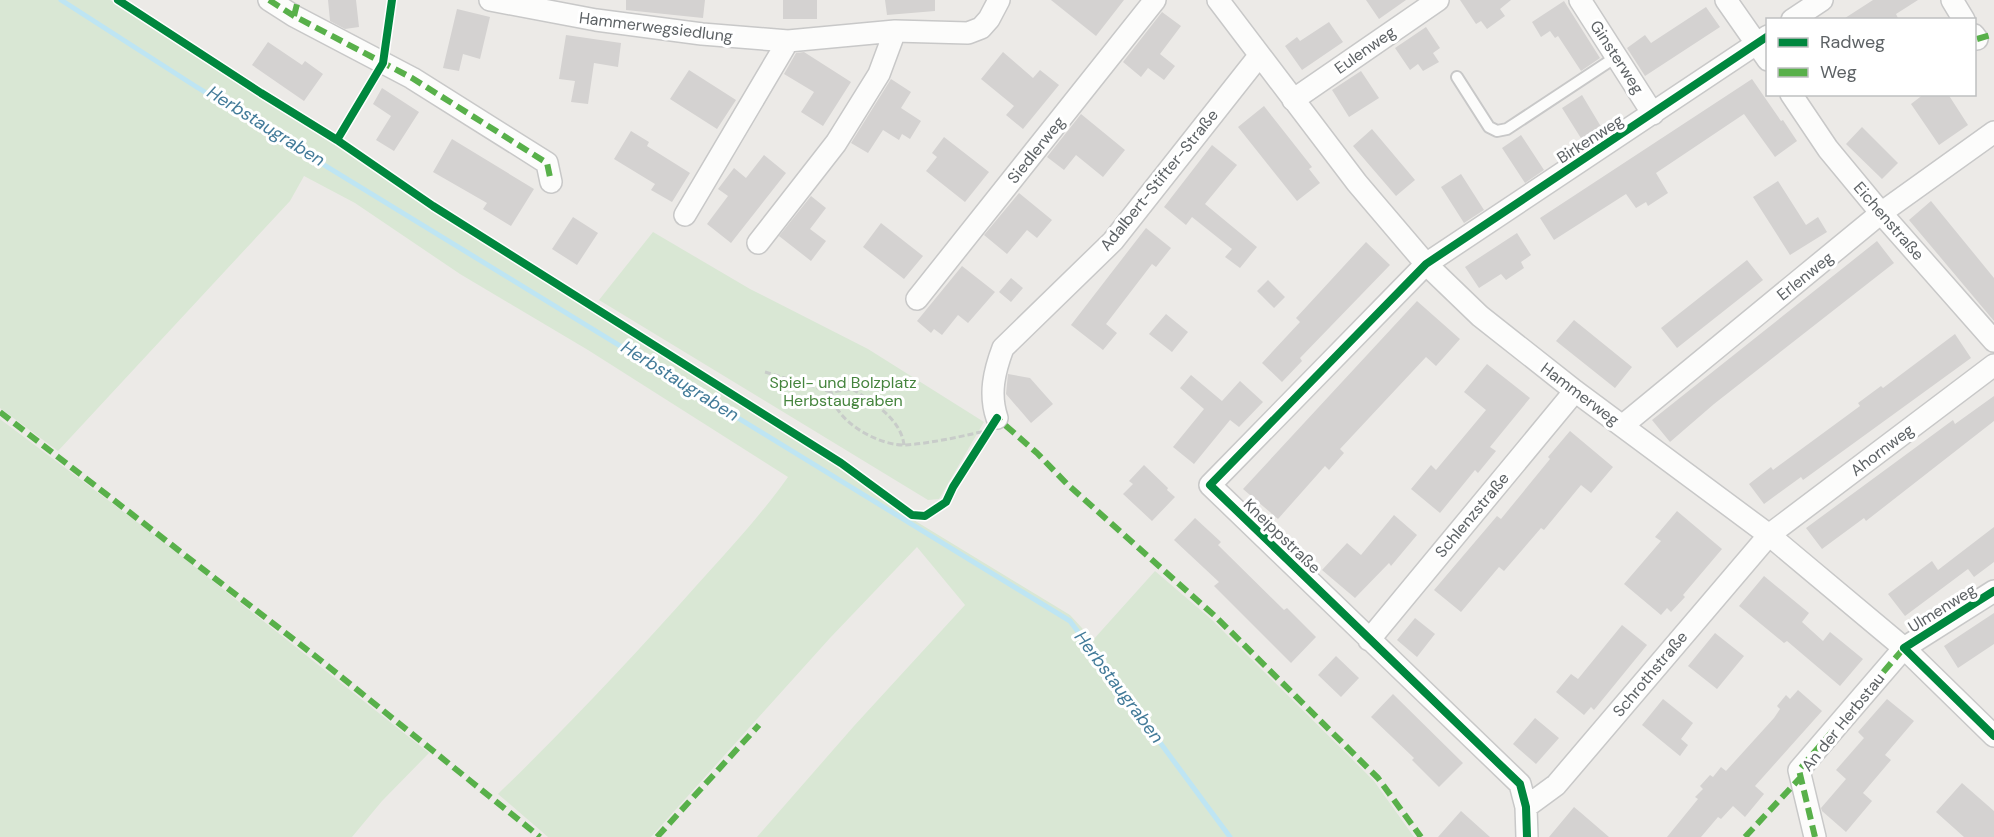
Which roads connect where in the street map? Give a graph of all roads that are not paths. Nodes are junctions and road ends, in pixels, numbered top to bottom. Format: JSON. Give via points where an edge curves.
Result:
{"nodes":[{"id":1,"x":269,"y":0,"type":"edge"},
{"id":2,"x":490,"y":0,"type":"edge"},
{"id":3,"x":999,"y":0,"type":"edge"},
{"id":4,"x":1155,"y":0,"type":"edge"},
{"id":5,"x":1218,"y":0,"type":"edge"},
{"id":6,"x":1438,"y":0,"type":"edge"},
{"id":7,"x":1580,"y":0,"type":"edge"},
{"id":8,"x":1726,"y":0,"type":"edge"},
{"id":9,"x":1822,"y":0,"type":"edge"},
{"id":10,"x":1952,"y":0,"type":"edge"},
{"id":11,"x":296,"y":8,"type":"edge"},
{"id":12,"x":1795,"y":18,"type":"edge"},
{"id":13,"x":1963,"y":18,"type":"edge"},
{"id":14,"x":895,"y":31,"type":"junction"},
{"id":15,"x":788,"y":41,"type":"junction"},
{"id":16,"x":1764,"y":46,"type":"edge"},
{"id":17,"x":1259,"y":56,"type":"junction"},
{"id":18,"x":1616,"y":57,"type":"junction"},
{"id":19,"x":1457,"y":77,"type":"dead end"},
{"id":20,"x":1792,"y":96,"type":"edge"},
{"id":21,"x":1293,"y":100,"type":"junction"},
{"id":22,"x":1653,"y":114,"type":"junction"},
{"id":23,"x":1994,"y":132,"type":"edge"},
{"id":24,"x":551,"y":182,"type":"dead end"},
{"id":25,"x":1881,"y":213,"type":"junction"},
{"id":26,"x":685,"y":215,"type":"dead end"},
{"id":27,"x":758,"y":243,"type":"dead end"},
{"id":28,"x":1426,"y":264,"type":"junction"},
{"id":29,"x":917,"y":299,"type":"dead end"},
{"id":30,"x":1994,"y":341,"type":"edge"},
{"id":31,"x":1994,"y":366,"type":"edge"},
{"id":32,"x":1575,"y":391,"type":"junction"},
{"id":33,"x":993,"y":424,"type":"road end"},
{"id":34,"x":1622,"y":426,"type":"junction"},
{"id":35,"x":1769,"y":535,"type":"junction"},
{"id":36,"x":1994,"y":591,"type":"edge"},
{"id":37,"x":1369,"y":640,"type":"junction"},
{"id":38,"x":1904,"y":648,"type":"junction"},
{"id":39,"x":1994,"y":736,"type":"edge"},
{"id":40,"x":1526,"y":807,"type":"junction"},
{"id":41,"x":1527,"y":837,"type":"edge"},
{"id":42,"x":1815,"y":837,"type":"edge"}],
"edges":[{"from":1,"to":11,"type":"street"},
{"from":2,"to":15,"type":"street","name":"Hammerwegsiedlung","via":[[596,20]]},
{"from":3,"to":14,"type":"street","name":"Hammerwegsiedlung","via":[[981,28],[968,33]]},
{"from":4,"to":29,"type":"street","name":"Siedlerweg"},
{"from":5,"to":17,"type":"street","name":"Hammerweg"},
{"from":6,"to":21,"type":"street","name":"Eulenweg"},
{"from":7,"to":18,"type":"street","name":"Ginsterweg"},
{"from":8,"to":16,"type":"street"},
{"from":9,"to":12,"type":"street"},
{"from":10,"to":13,"type":"street"},
{"from":11,"to":24,"type":"street","via":[[547,163]]},
{"from":14,"to":15,"type":"street","name":"Hammerwegsiedlung"},
{"from":14,"to":27,"type":"street","via":[[879,74],[836,143]]},
{"from":15,"to":26,"type":"street"},
{"from":16,"to":22,"type":"street","name":"Birkenweg"},
{"from":17,"to":21,"type":"street","name":"Hammerweg"},
{"from":17,"to":33,"type":"street","name":"Adalbert-Stifter-Straße","via":[[1113,241],[1003,348],[994,371]]},
{"from":18,"to":19,"type":"lane","via":[[1517,123],[1497,131],[1490,127]]},
{"from":18,"to":22,"type":"street","name":"Ginsterweg"},
{"from":20,"to":25,"type":"street","name":"Eichenstraße","via":[[1828,149]]},
{"from":21,"to":28,"type":"street","name":"Hammerweg"},
{"from":22,"to":28,"type":"street","name":"Birkenweg"},
{"from":23,"to":25,"type":"street","name":"Erlenweg"},
{"from":25,"to":30,"type":"street","name":"Eichenstraße"},
{"from":25,"to":34,"type":"street","name":"Erlenweg"},
{"from":28,"to":32,"type":"street","name":"Hammerweg","via":[[1480,316]]},
{"from":28,"to":37,"type":"street","name":"Kneippstraße","via":[[1210,485]]},
{"from":31,"to":35,"type":"street","name":"Ahornweg"},
{"from":32,"to":34,"type":"street","name":"Hammerweg"},
{"from":32,"to":37,"type":"street","name":"Schlenzstraße"},
{"from":34,"to":35,"type":"street","name":"Hammerweg"},
{"from":35,"to":38,"type":"street","name":"Hammerweg"},
{"from":35,"to":40,"type":"street","name":"Schrothstraße","via":[[1556,785]]},
{"from":36,"to":38,"type":"street","name":"Ulmenweg"},
{"from":37,"to":40,"type":"street","name":"Kneippstraße","via":[[1520,784]]},
{"from":38,"to":39,"type":"street","name":"Hammerweg"},
{"from":38,"to":42,"type":"street","name":"An der Herbstau","via":[[1799,770]]},
{"from":40,"to":41,"type":"street","name":"Kneippstraße"}]}
